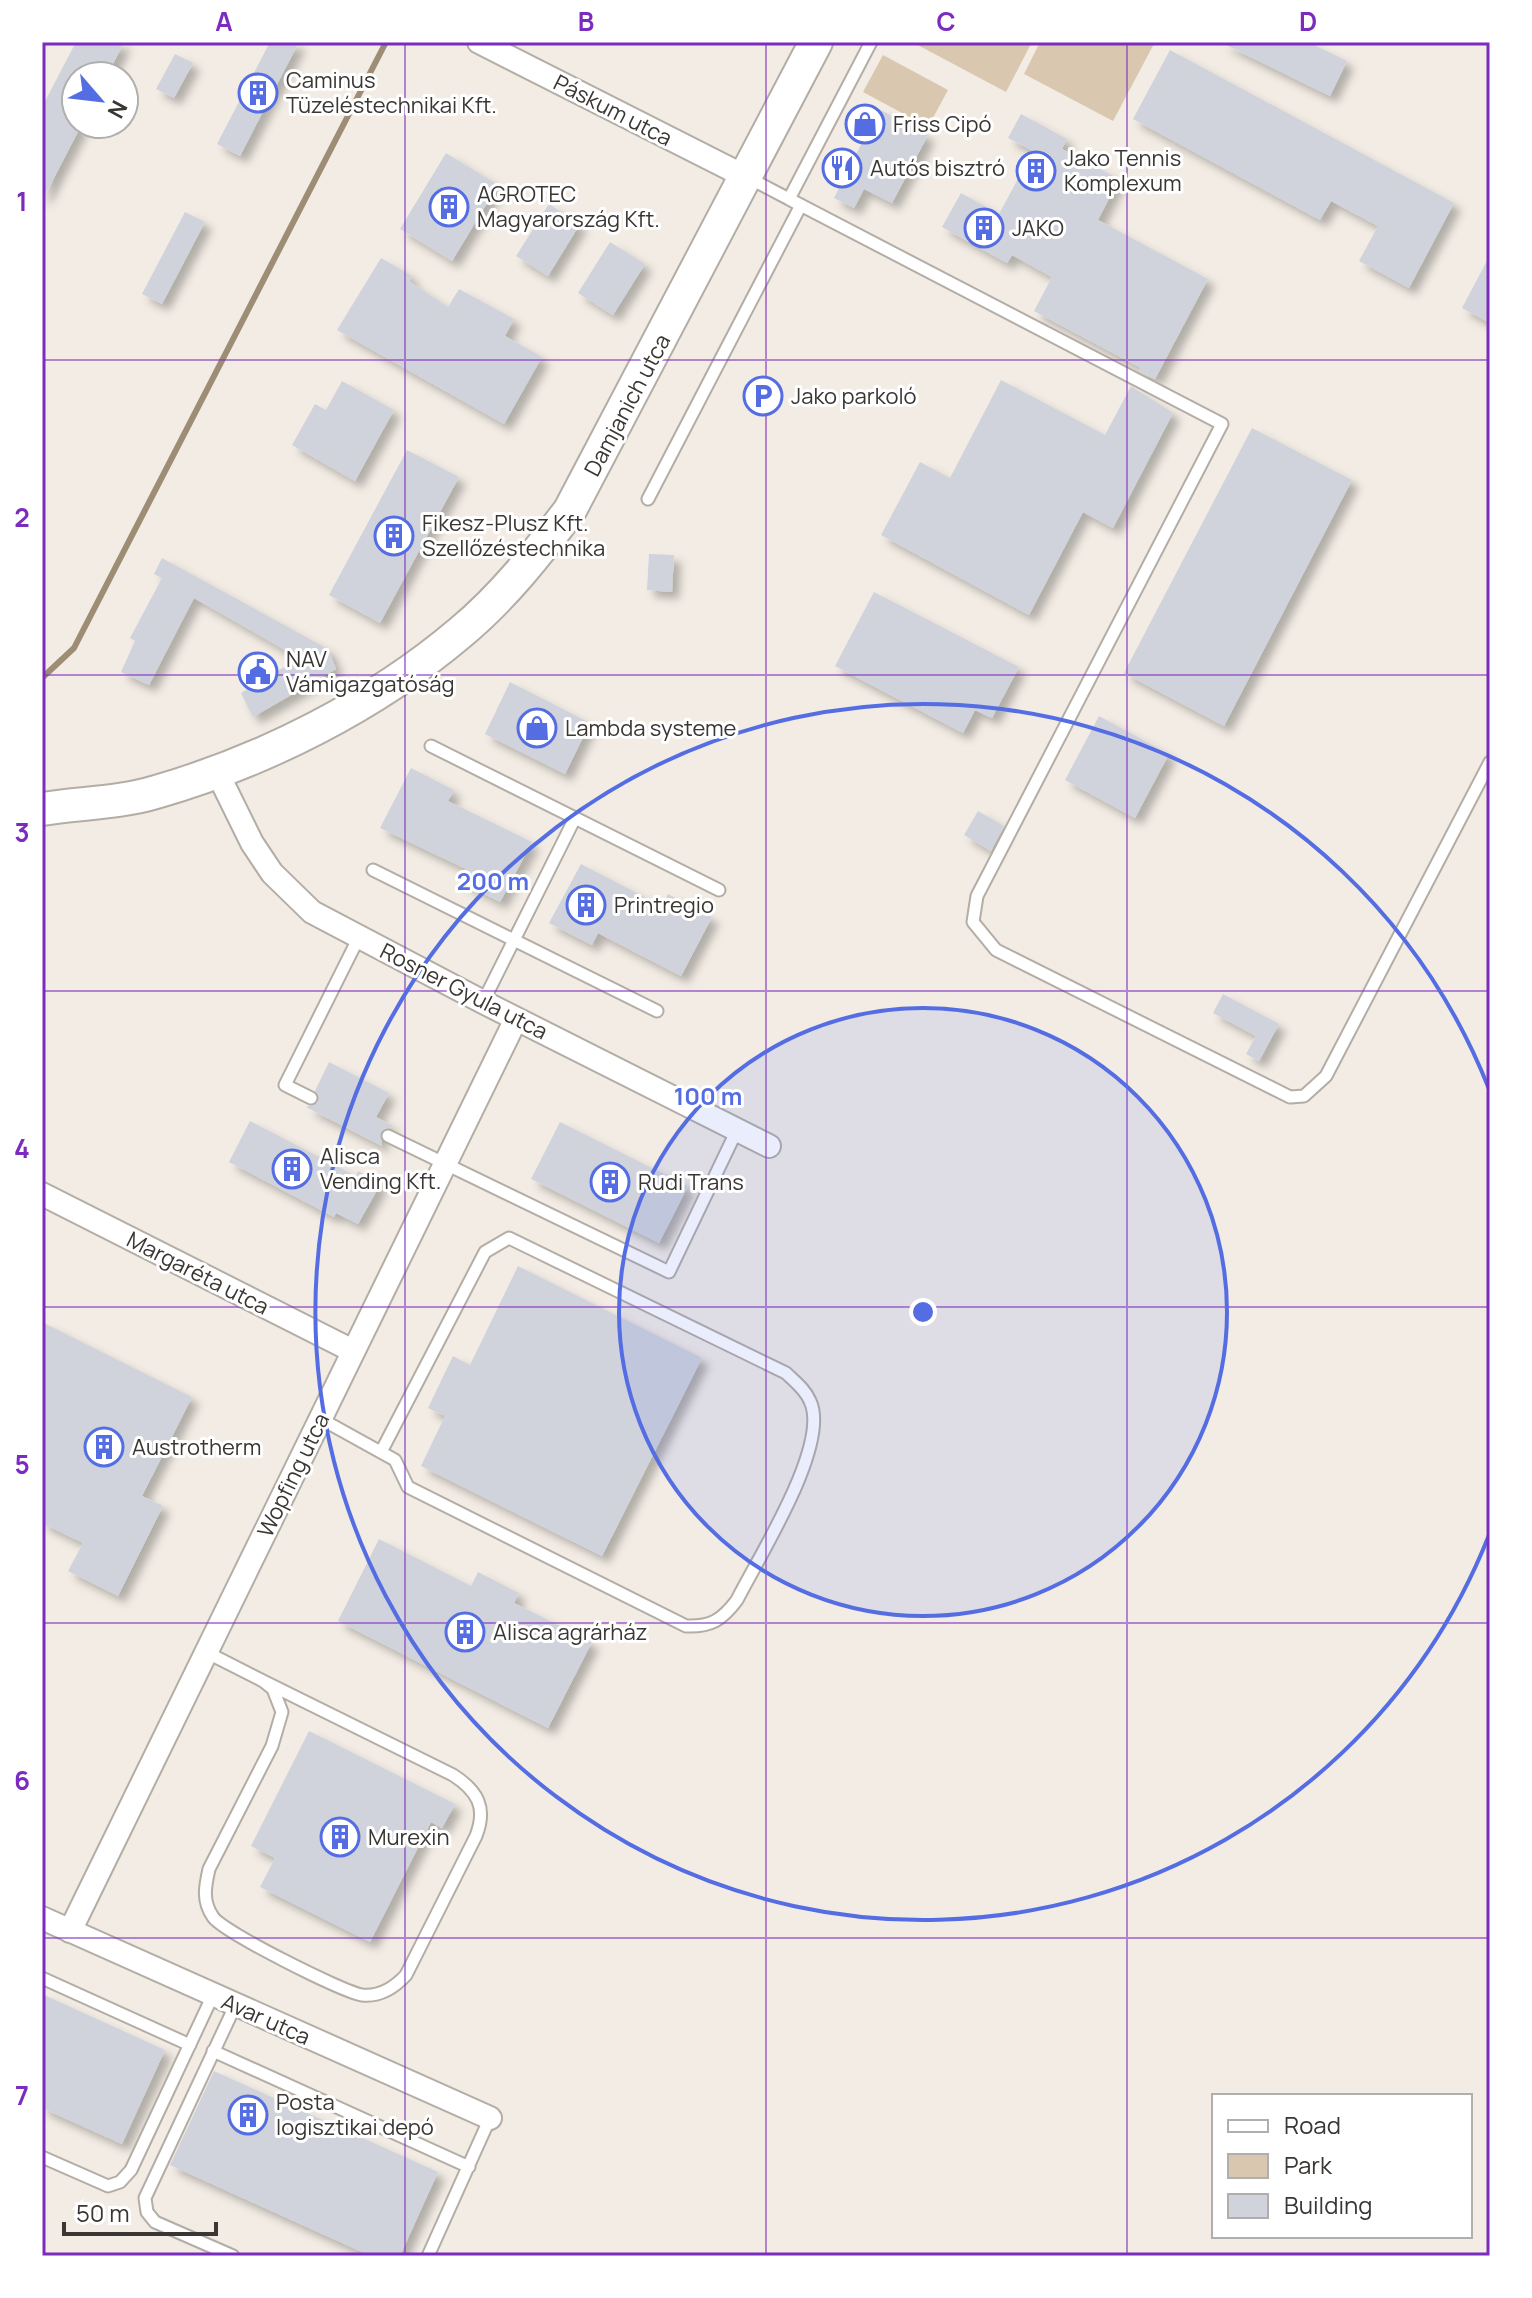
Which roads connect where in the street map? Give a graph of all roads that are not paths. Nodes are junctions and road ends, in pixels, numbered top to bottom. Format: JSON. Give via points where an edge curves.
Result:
{"nodes":[{"id":1,"x":479,"y":42,"type":"edge"},
{"id":2,"x":816,"y":42,"type":"edge"},
{"id":3,"x":871,"y":42,"type":"edge"},
{"id":4,"x":746,"y":177,"type":"junction"},
{"id":5,"x":789,"y":199,"type":"junction"},
{"id":6,"x":801,"y":205,"type":"junction"},
{"id":7,"x":648,"y":499,"type":"dead end"},
{"id":8,"x":431,"y":746,"type":"dead end"},
{"id":9,"x":1490,"y":762,"type":"edge"},
{"id":10,"x":217,"y":772,"type":"junction"},
{"id":11,"x":42,"y":809,"type":"edge"},
{"id":12,"x":575,"y":818,"type":"junction"},
{"id":13,"x":373,"y":870,"type":"dead end"},
{"id":14,"x":719,"y":890,"type":"dead end"},
{"id":15,"x":359,"y":937,"type":"junction"},
{"id":16,"x":513,"y":940,"type":"junction"},
{"id":17,"x":483,"y":1002,"type":"junction"},
{"id":18,"x":657,"y":1011,"type":"dead end"},
{"id":19,"x":516,"y":1019,"type":"junction"},
{"id":20,"x":311,"y":1098,"type":"dead end"},
{"id":21,"x":737,"y":1130,"type":"junction"},
{"id":22,"x":388,"y":1136,"type":"dead end"},
{"id":23,"x":769,"y":1146,"type":"dead end"},
{"id":24,"x":446,"y":1164,"type":"junction"},
{"id":25,"x":42,"y":1194,"type":"edge"},
{"id":26,"x":353,"y":1351,"type":"junction"},
{"id":27,"x":321,"y":1419,"type":"junction"},
{"id":28,"x":381,"y":1452,"type":"junction"},
{"id":29,"x":206,"y":1652,"type":"junction"},
{"id":30,"x":263,"y":1681,"type":"junction"},
{"id":31,"x":42,"y":1918,"type":"edge"},
{"id":32,"x":70,"y":1931,"type":"junction"},
{"id":33,"x":42,"y":1978,"type":"edge"},
{"id":34,"x":213,"y":1995,"type":"junction"},
{"id":35,"x":235,"y":2006,"type":"junction"},
{"id":36,"x":190,"y":2045,"type":"junction"},
{"id":37,"x":213,"y":2051,"type":"junction"},
{"id":38,"x":490,"y":2118,"type":"joint"},
{"id":39,"x":42,"y":2157,"type":"edge"},
{"id":40,"x":469,"y":2167,"type":"junction"},
{"id":41,"x":233,"y":2256,"type":"edge"},
{"id":42,"x":428,"y":2256,"type":"edge"}],
"edges":[{"from":1,"to":4,"type":"street","name":"Páskum utca"},
{"from":2,"to":4,"type":"main road","name":"Damjanich utca"},
{"from":3,"to":5,"type":"lane"},
{"from":4,"to":5,"type":"lane"},
{"from":4,"to":10,"type":"main road","name":"Damjanich utca","via":[[588,479],[531,563],[461,632],[390,684],[325,723]]},
{"from":5,"to":6,"type":"lane"},
{"from":6,"to":7,"type":"lane"},
{"from":6,"to":9,"type":"lane","via":[[1222,424],[977,896],[973,922],[996,950],[1290,1097],[1304,1096],[1326,1076]]},
{"from":8,"to":12,"type":"lane"},
{"from":10,"to":11,"type":"main road","name":"Damjanich utca","via":[[153,793]]},
{"from":10,"to":15,"type":"street","name":"Rosner Gyula utca","via":[[252,843],[280,883],[312,912]]},
{"from":12,"to":14,"type":"lane"},
{"from":12,"to":16,"type":"lane"},
{"from":13,"to":16,"type":"lane"},
{"from":15,"to":17,"type":"street","name":"Rosner Gyula utca"},
{"from":15,"to":20,"type":"lane","via":[[285,1085]]},
{"from":16,"to":17,"type":"lane"},
{"from":16,"to":18,"type":"lane"},
{"from":17,"to":19,"type":"street","name":"Rosner Gyula utca"},
{"from":19,"to":21,"type":"street","name":"Rosner Gyula utca"},
{"from":19,"to":24,"type":"street","name":"Wopfing utca"},
{"from":21,"to":23,"type":"street","name":"Rosner Gyula utca"},
{"from":21,"to":24,"type":"lane","via":[[669,1272]]},
{"from":22,"to":24,"type":"lane"},
{"from":24,"to":26,"type":"street","name":"Wopfing utca"},
{"from":25,"to":26,"type":"street","name":"Margaréta utca"},
{"from":26,"to":27,"type":"street","name":"Wopfing utca"},
{"from":27,"to":28,"type":"lane"},
{"from":27,"to":29,"type":"street","name":"Wopfing utca"},
{"from":28,"to":28,"type":"lane","via":[[395,1460],[408,1487],[686,1626],[704,1627],[722,1620],[737,1600],[809,1457],[815,1430],[811,1402],[786,1373],[509,1238],[485,1252]]},
{"from":29,"to":30,"type":"lane"},
{"from":29,"to":32,"type":"street","name":"Wopfing utca"},
{"from":30,"to":30,"type":"lane","via":[[280,1701],[280,1727],[209,1869],[206,1901],[220,1926],[356,1994],[388,1990],[406,1975],[476,1836],[479,1800],[453,1775]]},
{"from":31,"to":32,"type":"street","name":"Avar utca"},
{"from":32,"to":34,"type":"street","name":"Avar utca"},
{"from":33,"to":36,"type":"lane"},
{"from":34,"to":35,"type":"street","name":"Avar utca"},
{"from":34,"to":36,"type":"lane"},
{"from":35,"to":37,"type":"lane"},
{"from":35,"to":38,"type":"street","name":"Avar utca"},
{"from":36,"to":39,"type":"lane","via":[[131,2170],[120,2182],[108,2186]]},
{"from":37,"to":40,"type":"lane"},
{"from":37,"to":41,"type":"lane","via":[[145,2198],[155,2222]]},
{"from":38,"to":40,"type":"lane"},
{"from":40,"to":42,"type":"lane"}]}
